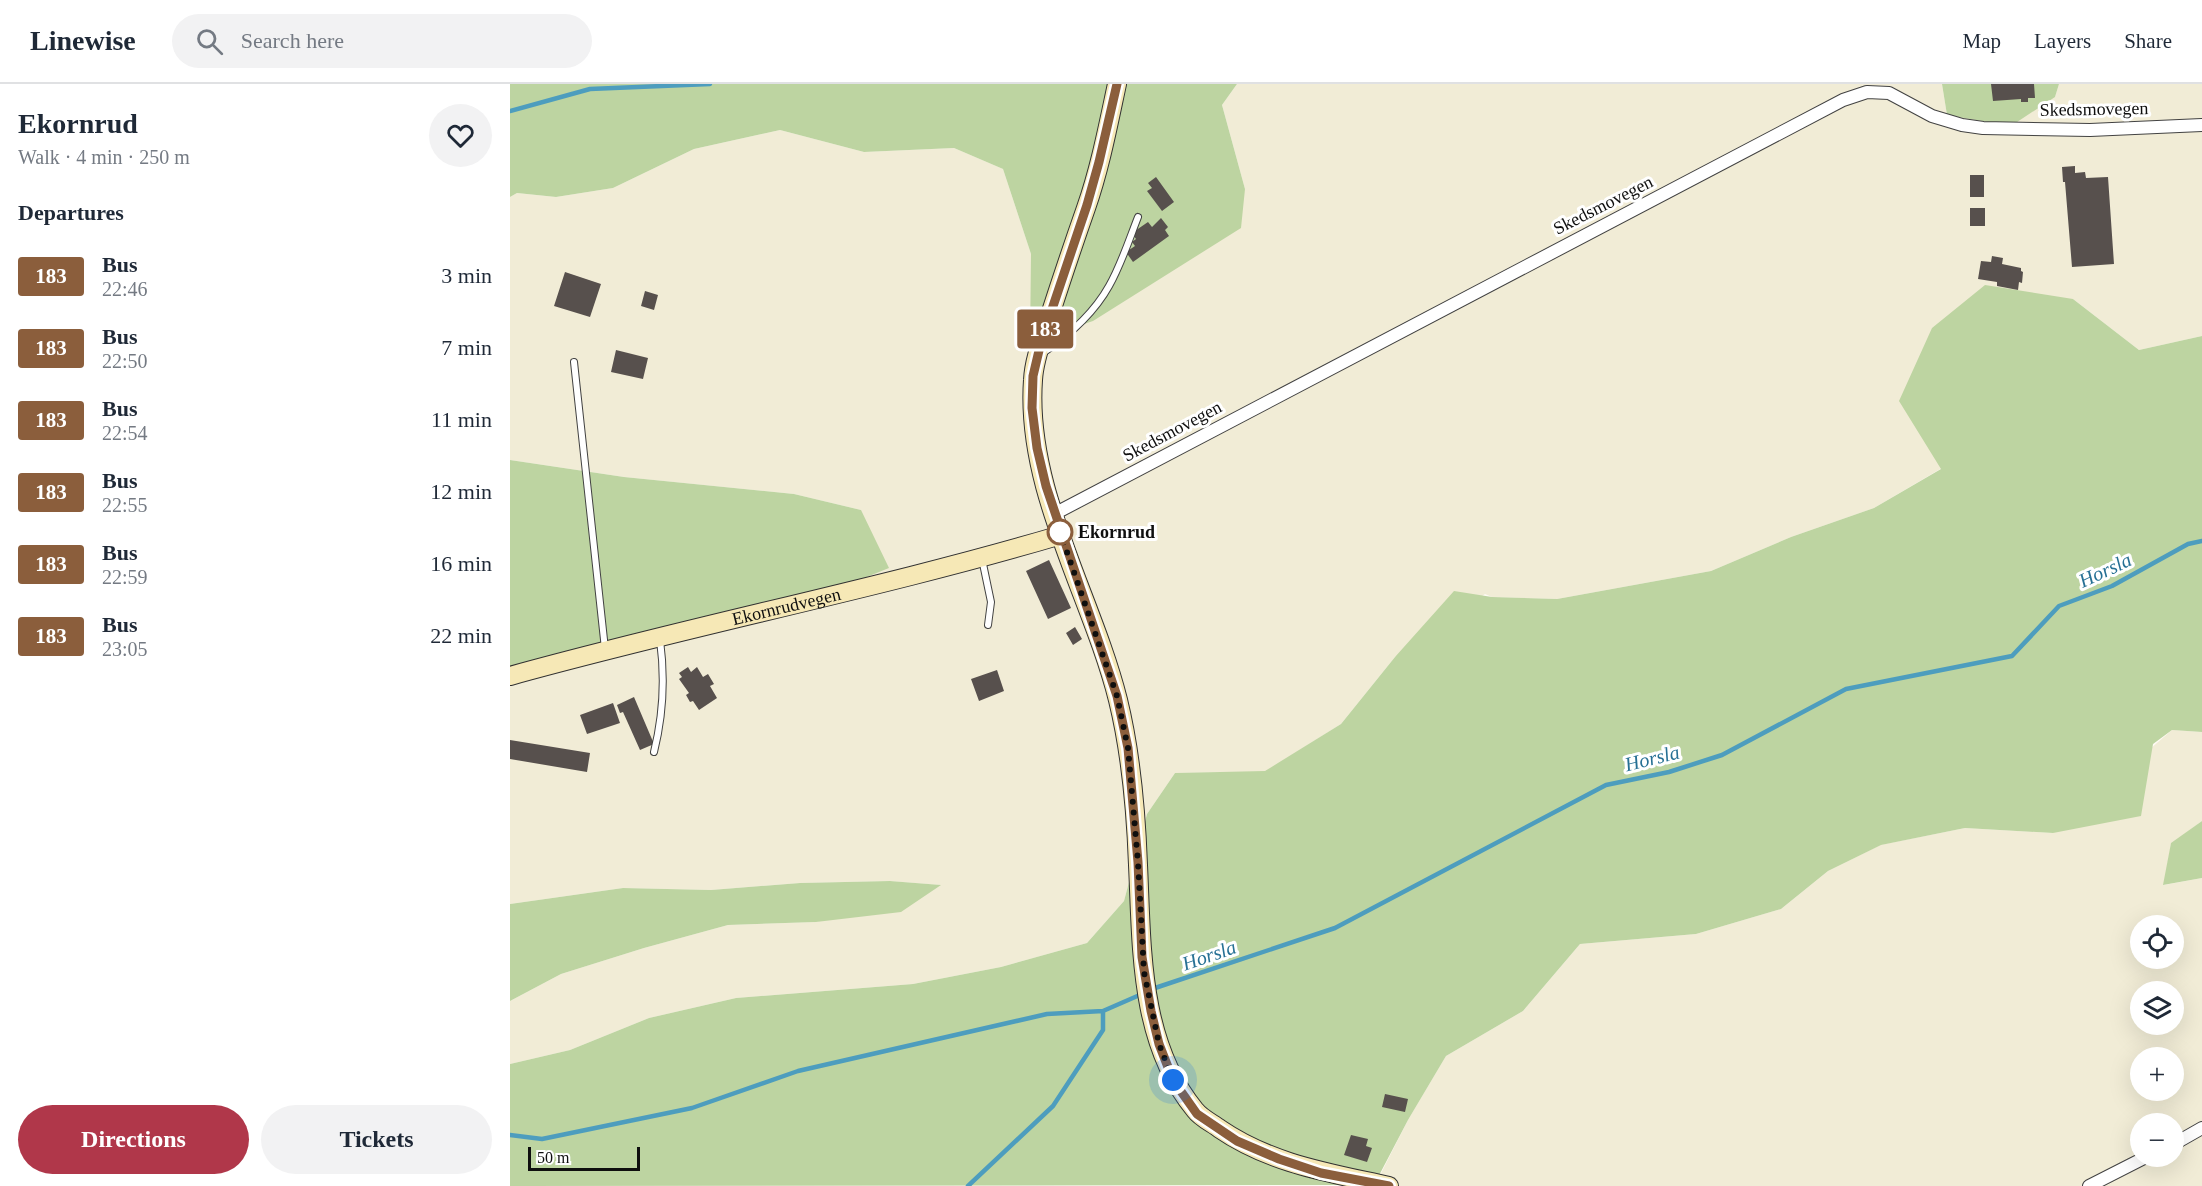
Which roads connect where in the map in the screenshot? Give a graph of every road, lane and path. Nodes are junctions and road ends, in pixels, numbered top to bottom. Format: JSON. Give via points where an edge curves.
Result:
{"nodes":[{"id":1,"x":1117,"y":84,"type":"edge"},
{"id":2,"x":1872,"y":88,"type":"edge"},
{"id":3,"x":2202,"y":125,"type":"edge"},
{"id":4,"x":1138,"y":217,"type":"dead end"},
{"id":5,"x":1038,"y":357,"type":"junction"},
{"id":6,"x":574,"y":362,"type":"dead end"},
{"id":7,"x":1054,"y":514,"type":"junction"},
{"id":8,"x":1061,"y":535,"type":"junction"},
{"id":9,"x":982,"y":558,"type":"junction"},
{"id":10,"x":988,"y":625,"type":"dead end"},
{"id":11,"x":659,"y":636,"type":"junction"},
{"id":12,"x":605,"y":650,"type":"junction"},
{"id":13,"x":510,"y":676,"type":"edge"},
{"id":14,"x":654,"y":752,"type":"dead end"},
{"id":15,"x":2202,"y":1128,"type":"edge"},
{"id":16,"x":2184,"y":1138,"type":"edge"},
{"id":17,"x":2130,"y":1165,"type":"edge"},
{"id":18,"x":1389,"y":1186,"type":"edge"},
{"id":19,"x":2089,"y":1186,"type":"edge"}],
"edges":[{"from":1,"to":5,"type":"main road","via":[[1093,184]]},
{"from":2,"to":3,"type":"street","name":"Skedsmovegen","via":[[1932,116],[1983,128],[2090,130]]},
{"from":2,"to":7,"type":"street","name":"Skedsmovegen","via":[[1804,119]]},
{"from":4,"to":5,"type":"lane","via":[[1113,278],[1097,305]]},
{"from":5,"to":7,"type":"main road","via":[[1032,408],[1037,448]]},
{"from":6,"to":12,"type":"lane"},
{"from":7,"to":8,"type":"main road"},
{"from":8,"to":9,"type":"main road","name":"Ekornrudvegen"},
{"from":8,"to":18,"type":"main road","via":[[1117,696],[1128,748],[1144,972],[1159,1044],[1173,1080],[1197,1114],[1237,1141],[1321,1173]]},
{"from":9,"to":10,"type":"lane","via":[[992,602]]},
{"from":9,"to":11,"type":"main road","name":"Ekornrudvegen"},
{"from":11,"to":12,"type":"main road","name":"Ekornrudvegen"},
{"from":11,"to":14,"type":"lane","via":[[662,694]]},
{"from":12,"to":13,"type":"main road","name":"Ekornrudvegen"},
{"from":15,"to":16,"type":"street"},
{"from":17,"to":19,"type":"street"}]}
